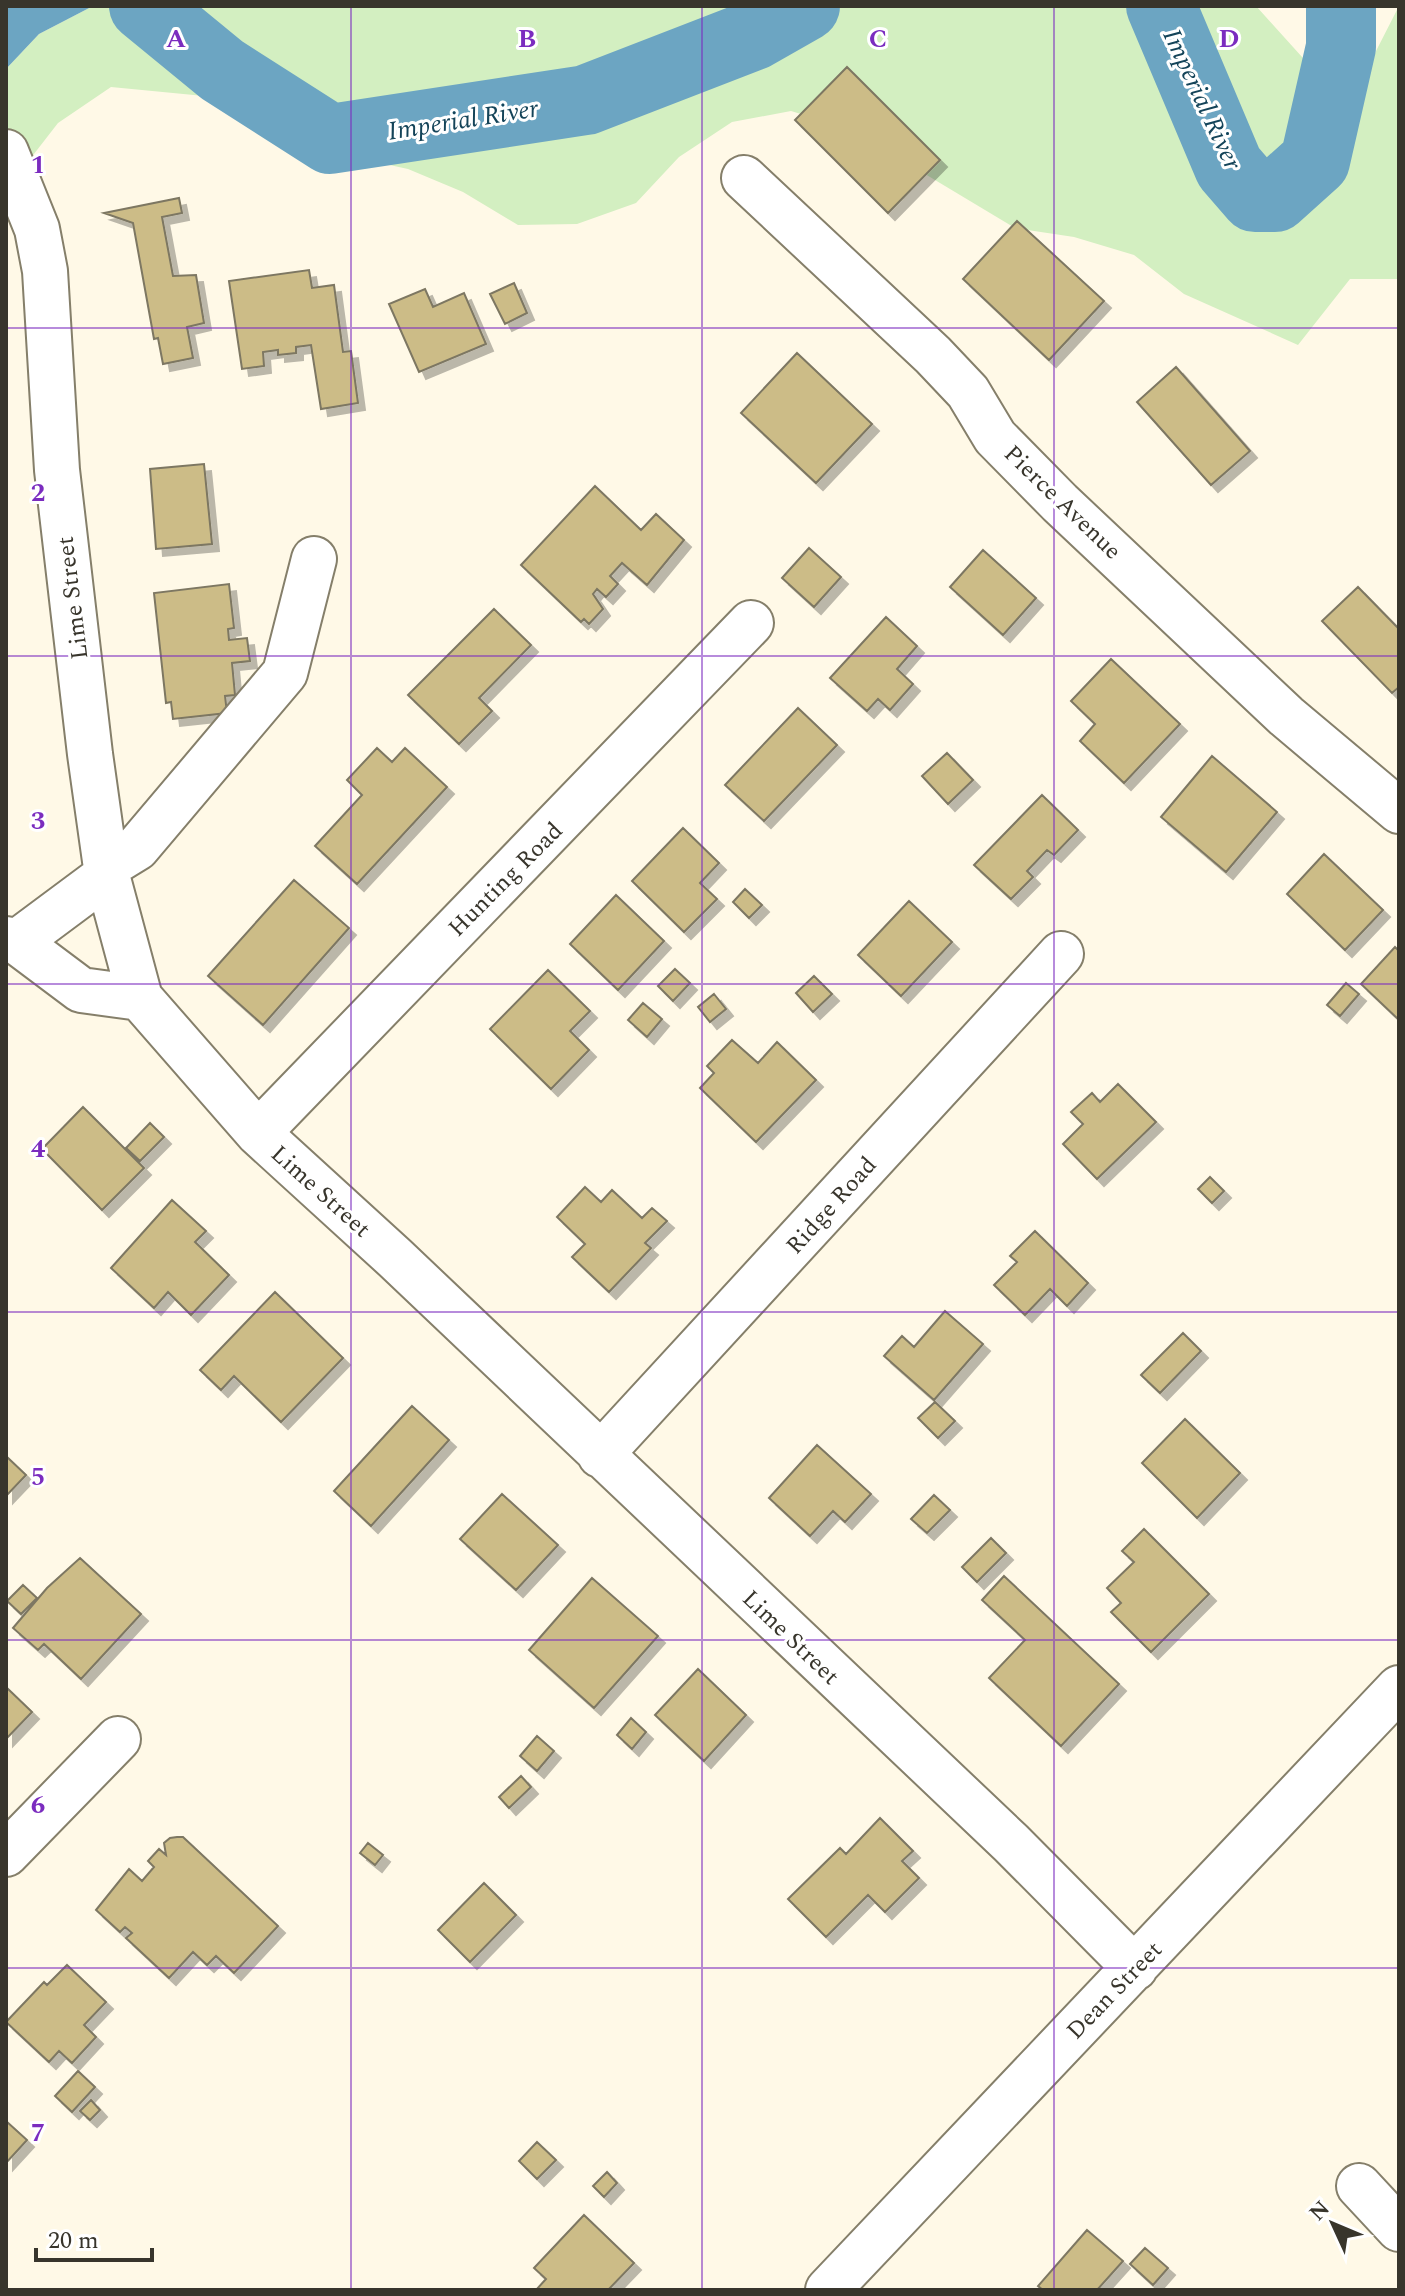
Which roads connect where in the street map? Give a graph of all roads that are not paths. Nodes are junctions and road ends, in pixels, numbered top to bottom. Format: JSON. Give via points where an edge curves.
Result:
{"nodes":[{"id":1,"x":6,"y":152,"type":"edge"},
{"id":2,"x":744,"y":178,"type":"dead end"},
{"id":3,"x":314,"y":559,"type":"dead end"},
{"id":4,"x":751,"y":623,"type":"dead end"},
{"id":5,"x":1399,"y":811,"type":"edge"},
{"id":6,"x":107,"y":871,"type":"junction"},
{"id":7,"x":12,"y":940,"type":"edge"},
{"id":8,"x":1061,"y":954,"type":"dead end"},
{"id":9,"x":140,"y":998,"type":"junction"},
{"id":10,"x":258,"y":1133,"type":"junction"},
{"id":11,"x":600,"y":1455,"type":"junction"},
{"id":12,"x":1399,"y":1688,"type":"edge"},
{"id":13,"x":118,"y":1739,"type":"dead end"},
{"id":14,"x":6,"y":1854,"type":"edge"},
{"id":15,"x":1135,"y":1968,"type":"junction"},
{"id":16,"x":1359,"y":2186,"type":"dead end"},
{"id":17,"x":1399,"y":2229,"type":"edge"},
{"id":18,"x":828,"y":2290,"type":"edge"}],
"edges":[{"from":1,"to":6,"type":"street","name":"Lime Street","via":[[37,229],[45,271],[57,470]]},
{"from":2,"to":5,"type":"street","name":"Pierce Avenue","via":[[933,355],[968,392],[995,437],[1060,503],[1286,716]]},
{"from":3,"to":6,"type":"street","via":[[285,673],[137,848]]},
{"from":4,"to":10,"type":"street","name":"Hunting Road"},
{"from":6,"to":7,"type":"street"},
{"from":6,"to":9,"type":"street","name":"Lime Street"},
{"from":7,"to":9,"type":"street","via":[[81,990]]},
{"from":8,"to":11,"type":"street","name":"Ridge Road"},
{"from":9,"to":10,"type":"street","name":"Lime Street"},
{"from":10,"to":11,"type":"street","name":"Lime Street"},
{"from":11,"to":15,"type":"street","name":"Lime Street","via":[[1011,1843]]},
{"from":12,"to":15,"type":"street","name":"Dean Street"},
{"from":13,"to":14,"type":"street"},
{"from":15,"to":18,"type":"street","name":"Dean Street"},
{"from":16,"to":17,"type":"street"}]}
